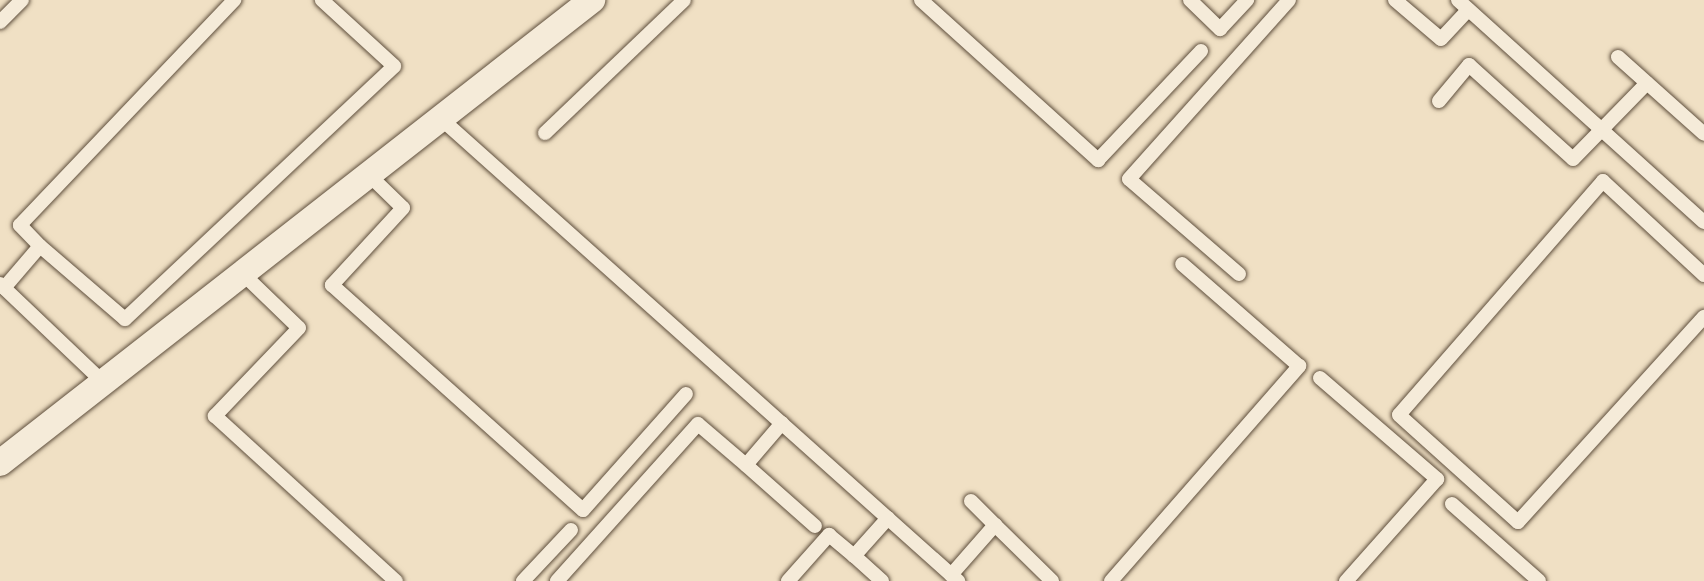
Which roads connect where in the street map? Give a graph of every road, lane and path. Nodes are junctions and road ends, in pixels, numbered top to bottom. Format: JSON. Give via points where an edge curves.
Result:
{"nodes":[{"id":1,"x":22,"y":0,"type":"edge"},
{"id":2,"x":234,"y":0,"type":"edge"},
{"id":3,"x":322,"y":0,"type":"edge"},
{"id":4,"x":592,"y":0,"type":"edge"},
{"id":5,"x":684,"y":0,"type":"edge"},
{"id":6,"x":921,"y":0,"type":"edge"},
{"id":7,"x":1190,"y":0,"type":"edge"},
{"id":8,"x":1248,"y":0,"type":"edge"},
{"id":9,"x":1289,"y":0,"type":"edge"},
{"id":10,"x":1395,"y":0,"type":"edge"},
{"id":11,"x":1463,"y":5,"type":"edge"},
{"id":12,"x":0,"y":22,"type":"edge"},
{"id":13,"x":1201,"y":51,"type":"dead end"},
{"id":14,"x":1618,"y":57,"type":"dead end"},
{"id":15,"x":1647,"y":83,"type":"junction"},
{"id":16,"x":1439,"y":101,"type":"dead end"},
{"id":17,"x":438,"y":116,"type":"junction"},
{"id":18,"x":1601,"y":129,"type":"junction"},
{"id":19,"x":545,"y":133,"type":"dead end"},
{"id":20,"x":1704,"y":134,"type":"edge"},
{"id":21,"x":367,"y":173,"type":"junction"},
{"id":22,"x":1704,"y":222,"type":"edge"},
{"id":23,"x":40,"y":246,"type":"junction"},
{"id":24,"x":1182,"y":264,"type":"dead end"},
{"id":25,"x":1703,"y":271,"type":"edge"},
{"id":26,"x":242,"y":273,"type":"junction"},
{"id":27,"x":1239,"y":274,"type":"dead end"},
{"id":28,"x":2,"y":286,"type":"edge"},
{"id":29,"x":1704,"y":317,"type":"edge"},
{"id":30,"x":1320,"y":378,"type":"dead end"},
{"id":31,"x":104,"y":383,"type":"junction"},
{"id":32,"x":686,"y":394,"type":"dead end"},
{"id":33,"x":782,"y":424,"type":"junction"},
{"id":34,"x":0,"y":463,"type":"edge"},
{"id":35,"x":746,"y":465,"type":"junction"},
{"id":36,"x":971,"y":501,"type":"dead end"},
{"id":37,"x":1452,"y":505,"type":"dead end"},
{"id":38,"x":888,"y":518,"type":"junction"},
{"id":39,"x":995,"y":525,"type":"junction"},
{"id":40,"x":815,"y":526,"type":"dead end"},
{"id":41,"x":571,"y":530,"type":"dead end"},
{"id":42,"x":854,"y":556,"type":"junction"},
{"id":43,"x":955,"y":578,"type":"edge"},
{"id":44,"x":396,"y":581,"type":"edge"},
{"id":45,"x":523,"y":581,"type":"edge"},
{"id":46,"x":557,"y":581,"type":"edge"},
{"id":47,"x":788,"y":581,"type":"edge"},
{"id":48,"x":882,"y":581,"type":"edge"},
{"id":49,"x":1052,"y":581,"type":"edge"},
{"id":50,"x":1111,"y":581,"type":"edge"},
{"id":51,"x":1346,"y":581,"type":"edge"},
{"id":52,"x":1539,"y":581,"type":"edge"}],
"edges":[{"from":1,"to":12,"type":"lane"},
{"from":2,"to":23,"type":"lane","via":[[20,225]]},
{"from":3,"to":23,"type":"lane","via":[[394,66],[125,319]]},
{"from":4,"to":17,"type":"street"},
{"from":5,"to":19,"type":"lane"},
{"from":6,"to":13,"type":"lane","via":[[1098,160]]},
{"from":7,"to":8,"type":"lane","via":[[1220,29]]},
{"from":9,"to":27,"type":"lane","via":[[1129,178]]},
{"from":10,"to":11,"type":"lane","via":[[1441,39]]},
{"from":11,"to":18,"type":"lane"},
{"from":14,"to":15,"type":"lane"},
{"from":15,"to":18,"type":"lane"},
{"from":15,"to":20,"type":"lane"},
{"from":16,"to":18,"type":"lane","via":[[1469,65],[1573,159]]},
{"from":17,"to":21,"type":"street"},
{"from":17,"to":33,"type":"lane"},
{"from":18,"to":22,"type":"lane"},
{"from":21,"to":26,"type":"street"},
{"from":21,"to":32,"type":"lane","via":[[403,208],[332,285],[583,510]]},
{"from":23,"to":28,"type":"lane"},
{"from":24,"to":50,"type":"lane","via":[[1299,366]]},
{"from":25,"to":29,"type":"lane","via":[[1603,181],[1399,415],[1518,522]]},
{"from":26,"to":31,"type":"street"},
{"from":26,"to":44,"type":"lane","via":[[299,328],[215,416]]},
{"from":28,"to":31,"type":"lane"},
{"from":30,"to":51,"type":"lane","via":[[1437,479]]},
{"from":31,"to":34,"type":"street"},
{"from":33,"to":35,"type":"lane"},
{"from":33,"to":38,"type":"lane"},
{"from":35,"to":40,"type":"lane"},
{"from":35,"to":46,"type":"lane","via":[[698,424]]},
{"from":36,"to":39,"type":"lane"},
{"from":37,"to":52,"type":"lane"},
{"from":38,"to":42,"type":"lane"},
{"from":38,"to":43,"type":"lane"},
{"from":39,"to":43,"type":"lane"},
{"from":39,"to":49,"type":"lane"},
{"from":41,"to":45,"type":"lane"},
{"from":42,"to":47,"type":"lane","via":[[829,535]]},
{"from":42,"to":48,"type":"lane"}]}
